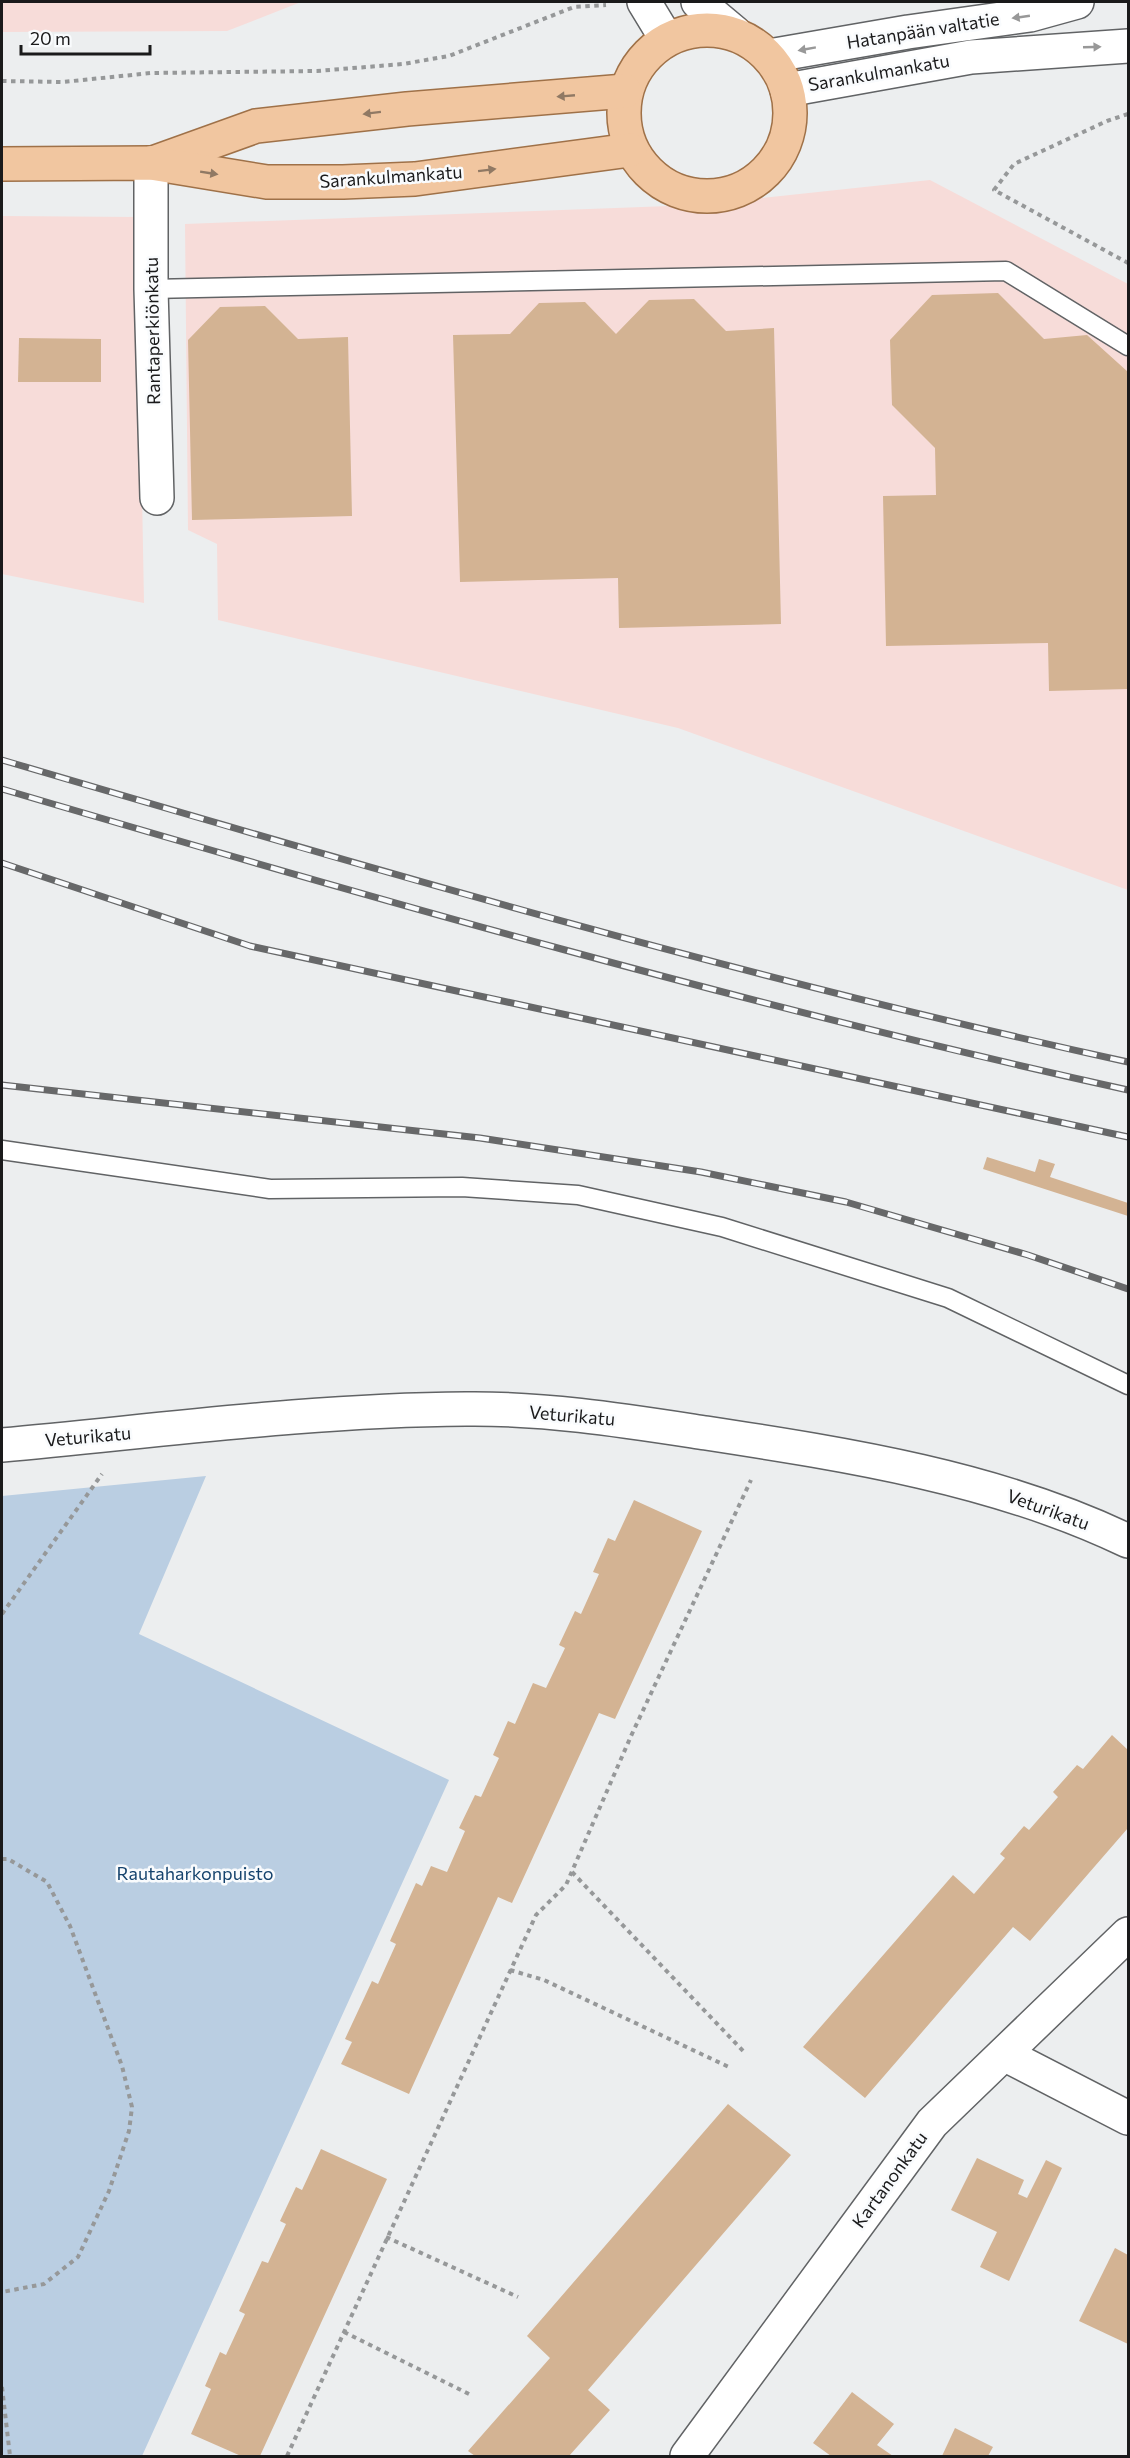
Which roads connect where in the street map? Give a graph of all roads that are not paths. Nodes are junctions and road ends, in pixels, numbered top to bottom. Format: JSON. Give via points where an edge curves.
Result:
{"nodes":[{"id":1,"x":644,"y":2,"type":"edge"},
{"id":2,"x":698,"y":2,"type":"edge"},
{"id":3,"x":1077,"y":2,"type":"edge"},
{"id":4,"x":735,"y":33,"type":"junction"},
{"id":5,"x":670,"y":37,"type":"junction"},
{"id":6,"x":1128,"y":46,"type":"edge"},
{"id":7,"x":769,"y":56,"type":"junction"},
{"id":8,"x":971,"y":57,"type":"joint"},
{"id":9,"x":787,"y":90,"type":"junction"},
{"id":10,"x":625,"y":91,"type":"junction"},
{"id":11,"x":630,"y":150,"type":"junction"},
{"id":12,"x":151,"y":163,"type":"junction"},
{"id":13,"x":2,"y":164,"type":"edge"},
{"id":14,"x":151,"y":289,"type":"junction"},
{"id":15,"x":1128,"y":346,"type":"edge"},
{"id":16,"x":157,"y":498,"type":"dead end"},
{"id":17,"x":2,"y":1150,"type":"edge"},
{"id":18,"x":1128,"y":1385,"type":"edge"},
{"id":19,"x":2,"y":1445,"type":"edge"},
{"id":20,"x":1128,"y":1541,"type":"edge"},
{"id":21,"x":1128,"y":1934,"type":"edge"},
{"id":22,"x":1004,"y":2054,"type":"junction"},
{"id":23,"x":1128,"y":2118,"type":"edge"},
{"id":24,"x":687,"y":2457,"type":"edge"}],
"edges":[{"from":1,"to":5,"type":"street","via":[[661,30]]},
{"from":2,"to":4,"type":"street"},
{"from":3,"to":7,"type":"street","name":"Hatanpään valtatie","one_way":true,"via":[[1030,15]]},
{"from":4,"to":5,"type":"main road","via":[[702,28]]},
{"from":4,"to":7,"type":"main road"},
{"from":5,"to":10,"type":"main road","via":[[642,59]]},
{"from":8,"to":6,"type":"street","name":"Hatanpään valtatie","one_way":true},
{"from":7,"to":9,"type":"main road"},
{"from":8,"to":9,"type":"street","name":"Sarankulmankatu"},
{"from":9,"to":11,"type":"main road","via":[[790,123],[780,154],[760,177],[734,193],[704,197],[675,191],[649,175]]},
{"from":10,"to":11,"type":"main road","via":[[622,121]]},
{"from":10,"to":12,"type":"main road","name":"Sarankulmankatu","one_way":true,"via":[[256,126]]},
{"from":12,"to":11,"type":"main road","name":"Sarankulmankatu","one_way":true,"via":[[267,182],[343,182],[415,179]]},
{"from":12,"to":13,"type":"main road","name":"Sarankulmankatu"},
{"from":12,"to":14,"type":"street","name":"Rantaperkiönkatu"},
{"from":14,"to":15,"type":"lane","via":[[1006,271]]},
{"from":14,"to":16,"type":"street","name":"Rantaperkiönkatu"},
{"from":17,"to":18,"type":"lane","via":[[270,1188],[462,1187],[578,1195],[722,1227],[948,1298]]},
{"from":19,"to":20,"type":"street","name":"Veturikatu","via":[[329,1413],[469,1408],[587,1415],[843,1454],[995,1491]]},
{"from":21,"to":22,"type":"street","name":"Kartanonkatu"},
{"from":22,"to":23,"type":"street"},
{"from":22,"to":24,"type":"street","name":"Kartanonkatu","via":[[932,2123]]}]}
